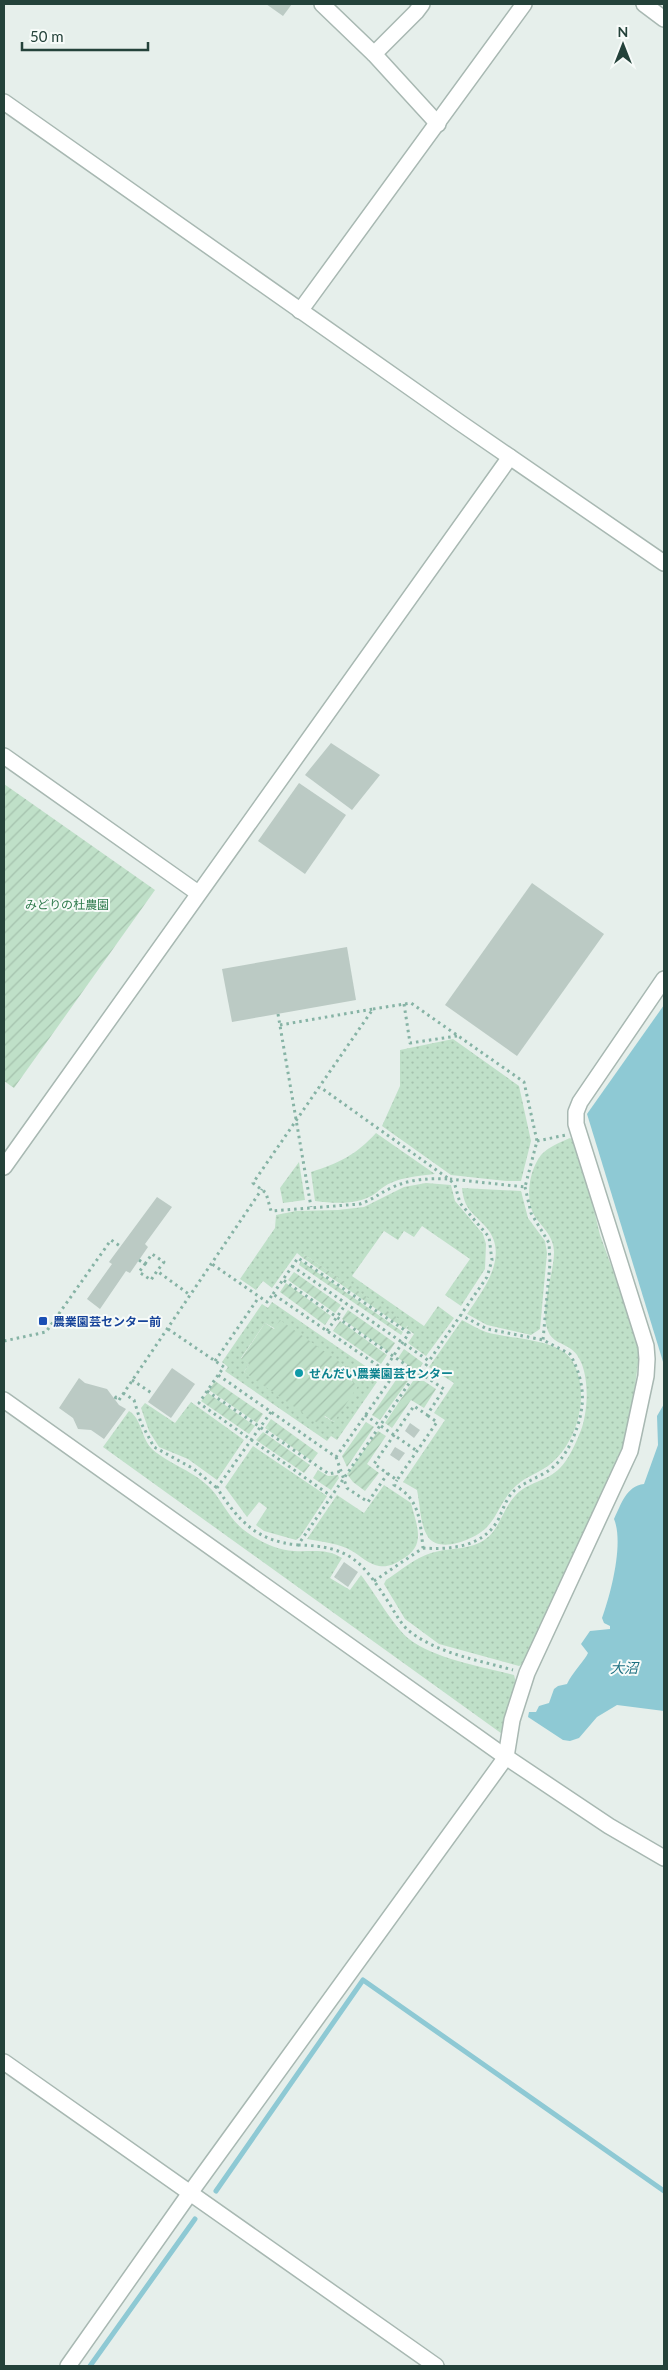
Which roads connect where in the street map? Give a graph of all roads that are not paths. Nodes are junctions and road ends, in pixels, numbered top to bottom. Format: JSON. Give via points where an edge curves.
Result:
{"nodes":[{"id":1,"x":322,"y":4,"type":"edge"},
{"id":2,"x":422,"y":4,"type":"edge"},
{"id":3,"x":524,"y":4,"type":"edge"},
{"id":4,"x":644,"y":4,"type":"edge"},
{"id":5,"x":664,"y":19,"type":"edge"},
{"id":6,"x":374,"y":54,"type":"junction"},
{"id":7,"x":4,"y":102,"type":"edge"},
{"id":8,"x":438,"y":124,"type":"junction"},
{"id":9,"x":300,"y":311,"type":"junction"},
{"id":10,"x":510,"y":457,"type":"junction"},
{"id":11,"x":664,"y":563,"type":"edge"},
{"id":12,"x":4,"y":756,"type":"edge"},
{"id":13,"x":198,"y":893,"type":"junction"},
{"id":14,"x":664,"y":979,"type":"edge"},
{"id":15,"x":4,"y":1167,"type":"edge"},
{"id":16,"x":4,"y":1400,"type":"edge"},
{"id":17,"x":506,"y":1756,"type":"junction"},
{"id":18,"x":664,"y":1858,"type":"edge"},
{"id":19,"x":4,"y":2062,"type":"edge"},
{"id":20,"x":190,"y":2193,"type":"junction"},
{"id":21,"x":68,"y":2366,"type":"edge"},
{"id":22,"x":436,"y":2366,"type":"edge"}],
"edges":[{"from":1,"to":6,"type":"street"},
{"from":2,"to":6,"type":"street"},
{"from":3,"to":8,"type":"street"},
{"from":4,"to":5,"type":"street"},
{"from":6,"to":8,"type":"street"},
{"from":7,"to":9,"type":"street"},
{"from":8,"to":9,"type":"street"},
{"from":9,"to":10,"type":"street"},
{"from":10,"to":11,"type":"street"},
{"from":10,"to":13,"type":"street"},
{"from":12,"to":13,"type":"street"},
{"from":13,"to":15,"type":"street"},
{"from":14,"to":17,"type":"street","via":[[576,1112],[579,1133],[646,1346],[647,1359],[627,1458],[527,1673],[512,1720]]},
{"from":16,"to":17,"type":"street"},
{"from":17,"to":18,"type":"street","via":[[609,1826]]},
{"from":17,"to":20,"type":"street"},
{"from":19,"to":20,"type":"street"},
{"from":20,"to":21,"type":"street"},
{"from":20,"to":22,"type":"street"}]}
